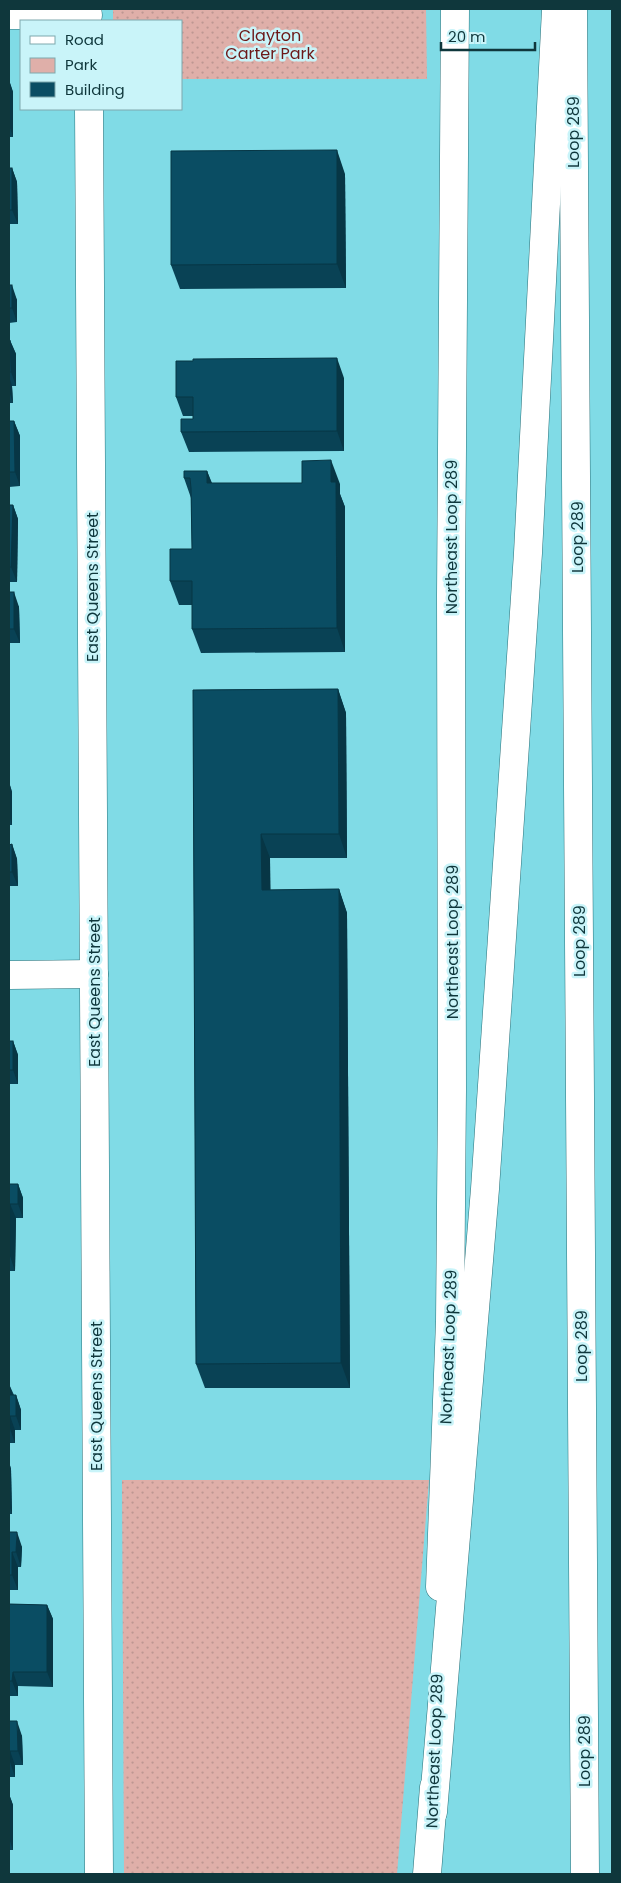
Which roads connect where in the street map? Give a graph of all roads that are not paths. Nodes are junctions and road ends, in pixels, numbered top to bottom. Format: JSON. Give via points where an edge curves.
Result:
{"nodes":[{"id":1,"x":455,"y":9,"type":"edge"},
{"id":2,"x":556,"y":9,"type":"edge"},
{"id":3,"x":573,"y":9,"type":"edge"},
{"id":4,"x":9,"y":15,"type":"edge"},
{"id":5,"x":88,"y":15,"type":"edge"},
{"id":6,"x":89,"y":110,"type":"edge"},
{"id":7,"x":94,"y":974,"type":"junction"},
{"id":8,"x":9,"y":975,"type":"edge"},
{"id":9,"x":433,"y":1812,"type":"junction"},
{"id":10,"x":99,"y":1874,"type":"edge"},
{"id":11,"x":427,"y":1874,"type":"edge"},
{"id":12,"x":585,"y":1874,"type":"edge"}],
"edges":[{"from":1,"to":9,"type":"main road","name":"Northeast Loop 289","via":[[450,1292]]},
{"from":2,"to":9,"type":"main road","via":[[528,553],[485,1189]]},
{"from":3,"to":12,"type":"main road","name":"Loop 289"},
{"from":4,"to":5,"type":"main road"},
{"from":6,"to":7,"type":"main road","name":"East Queens Street"},
{"from":7,"to":8,"type":"main road"},
{"from":7,"to":10,"type":"main road","name":"East Queens Street"},
{"from":9,"to":11,"type":"main road","name":"Northeast Loop 289"}]}
